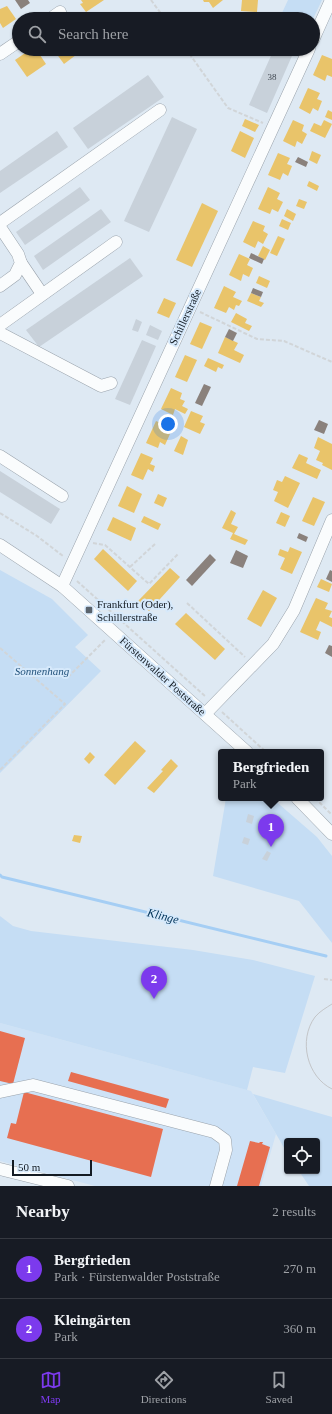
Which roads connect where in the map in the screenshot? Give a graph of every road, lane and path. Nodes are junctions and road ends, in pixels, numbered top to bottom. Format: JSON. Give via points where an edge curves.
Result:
{"nodes":[{"id":1,"x":151,"y":0,"type":"edge"},
{"id":2,"x":331,"y":0,"type":"edge"},
{"id":3,"x":160,"y":12,"type":"edge"},
{"id":4,"x":320,"y":24,"type":"edge"},
{"id":5,"x":12,"y":46,"type":"edge"},
{"id":6,"x":0,"y":54,"type":"edge"},
{"id":7,"x":191,"y":56,"type":"edge"},
{"id":8,"x":306,"y":56,"type":"edge"},
{"id":9,"x":160,"y":110,"type":"dead end"},
{"id":10,"x":273,"y":127,"type":"junction"},
{"id":11,"x":0,"y":223,"type":"edge"},
{"id":12,"x":0,"y":226,"type":"edge"},
{"id":13,"x":116,"y":242,"type":"dead end"},
{"id":14,"x":21,"y":263,"type":"junction"},
{"id":15,"x":0,"y":286,"type":"edge"},
{"id":16,"x":42,"y":294,"type":"junction"},
{"id":17,"x":190,"y":307,"type":"junction"},
{"id":18,"x":0,"y":324,"type":"edge"},
{"id":19,"x":0,"y":333,"type":"edge"},
{"id":20,"x":332,"y":362,"type":"edge"},
{"id":21,"x":110,"y":383,"type":"dead end"},
{"id":22,"x":0,"y":456,"type":"edge"},
{"id":23,"x":62,"y":496,"type":"dead end"},
{"id":24,"x":0,"y":513,"type":"edge"},
{"id":25,"x":332,"y":520,"type":"edge"},
{"id":26,"x":82,"y":540,"type":"junction"},
{"id":27,"x":155,"y":544,"type":"dead end"},
{"id":28,"x":0,"y":545,"type":"edge"},
{"id":29,"x":178,"y":554,"type":"dead end"},
{"id":30,"x":72,"y":562,"type":"junction"},
{"id":31,"x":130,"y":567,"type":"junction"},
{"id":32,"x":67,"y":574,"type":"junction"},
{"id":33,"x":62,"y":586,"type":"junction"},
{"id":34,"x":187,"y":603,"type":"dead end"},
{"id":35,"x":103,"y":642,"type":"dead end"},
{"id":36,"x":0,"y":648,"type":"edge"},
{"id":37,"x":253,"y":664,"type":"junction"},
{"id":38,"x":68,"y":677,"type":"dead end"},
{"id":39,"x":214,"y":705,"type":"junction"},
{"id":40,"x":205,"y":714,"type":"junction"},
{"id":41,"x":244,"y":749,"type":"edge"},
{"id":42,"x":263,"y":749,"type":"edge"},
{"id":43,"x":0,"y":770,"type":"edge"},
{"id":44,"x":300,"y":801,"type":"edge"},
{"id":45,"x":318,"y":801,"type":"edge"},
{"id":46,"x":332,"y":815,"type":"edge"},
{"id":47,"x":332,"y":834,"type":"edge"},
{"id":48,"x":324,"y":979,"type":"dead end"},
{"id":49,"x":332,"y":980,"type":"edge"},
{"id":50,"x":0,"y":1092,"type":"edge"},
{"id":51,"x":0,"y":1169,"type":"edge"},
{"id":52,"x":68,"y":1186,"type":"edge"},
{"id":53,"x":216,"y":1186,"type":"edge"}],
"edges":[{"from":1,"to":3,"type":"path"},
{"from":2,"to":4,"type":"street"},
{"from":5,"to":6,"type":"street"},
{"from":7,"to":10,"type":"path","via":[[228,108]]},
{"from":8,"to":10,"type":"street","name":"Schillerstraße"},
{"from":9,"to":11,"type":"street"},
{"from":10,"to":17,"type":"street","name":"Schillerstraße"},
{"from":12,"to":14,"type":"street"},
{"from":13,"to":16,"type":"street"},
{"from":14,"to":15,"type":"street","via":[[15,275]]},
{"from":14,"to":16,"type":"street"},
{"from":16,"to":18,"type":"street"},
{"from":17,"to":20,"type":"path","via":[[257,339],[284,341]]},
{"from":17,"to":26,"type":"street","name":"Schillerstraße"},
{"from":19,"to":21,"type":"street","via":[[101,386]]},
{"from":22,"to":23,"type":"street"},
{"from":24,"to":30,"type":"path"},
{"from":25,"to":37,"type":"street","via":[[294,610],[273,644]]},
{"from":26,"to":30,"type":"street","name":"Schillerstraße"},
{"from":26,"to":31,"type":"path","via":[[105,545]]},
{"from":27,"to":31,"type":"path"},
{"from":28,"to":33,"type":"street","name":"Fürstenwalder Poststraße"},
{"from":29,"to":31,"type":"path","via":[[149,584]]},
{"from":30,"to":32,"type":"street","name":"Schillerstraße"},
{"from":32,"to":33,"type":"street","name":"Schillerstraße"},
{"from":32,"to":39,"type":"path"},
{"from":33,"to":40,"type":"street","name":"Fürstenwalder Poststraße"},
{"from":34,"to":37,"type":"path"},
{"from":35,"to":38,"type":"path"},
{"from":36,"to":43,"type":"path","via":[[65,704]]},
{"from":37,"to":39,"type":"street"},
{"from":39,"to":40,"type":"street"},
{"from":39,"to":42,"type":"path"},
{"from":40,"to":41,"type":"street","name":"Fürstenwalder Poststraße"},
{"from":44,"to":47,"type":"street"},
{"from":45,"to":46,"type":"path"},
{"from":48,"to":49,"type":"path"},
{"from":50,"to":53,"type":"street","via":[[33,1085],[214,1132],[225,1140],[226,1150]]},
{"from":51,"to":52,"type":"street"}]}
